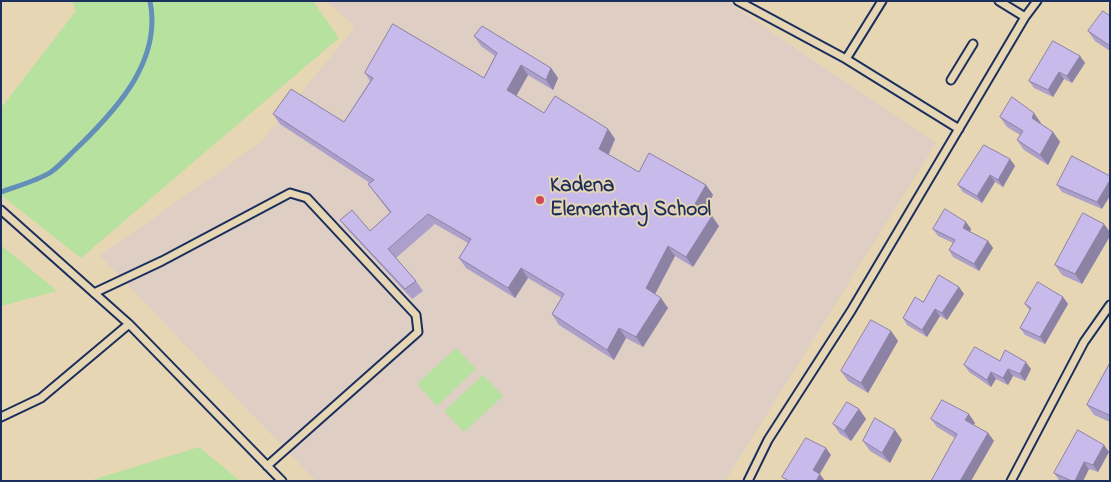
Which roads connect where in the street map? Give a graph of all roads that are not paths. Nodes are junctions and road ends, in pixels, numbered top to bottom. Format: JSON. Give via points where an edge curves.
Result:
{"nodes":[{"id":1,"x":738,"y":1,"type":"edge"},
{"id":2,"x":882,"y":1,"type":"edge"},
{"id":3,"x":999,"y":1,"type":"edge"},
{"id":4,"x":1037,"y":1,"type":"edge"},
{"id":5,"x":1025,"y":17,"type":"junction"},
{"id":6,"x":973,"y":44,"type":"dead end"},
{"id":7,"x":846,"y":60,"type":"junction"},
{"id":8,"x":951,"y":80,"type":"dead end"},
{"id":9,"x":959,"y":129,"type":"junction"},
{"id":10,"x":1,"y":210,"type":"edge"},
{"id":11,"x":94,"y":293,"type":"junction"},
{"id":12,"x":1110,"y":306,"type":"edge"},
{"id":13,"x":129,"y":324,"type":"junction"},
{"id":14,"x":1,"y":417,"type":"edge"},
{"id":15,"x":268,"y":466,"type":"junction"},
{"id":16,"x":282,"y":481,"type":"edge"},
{"id":17,"x":748,"y":481,"type":"edge"},
{"id":18,"x":1011,"y":481,"type":"edge"}],
"edges":[{"from":1,"to":7,"type":"lane"},
{"from":2,"to":7,"type":"lane"},
{"from":3,"to":5,"type":"lane"},
{"from":4,"to":5,"type":"lane"},
{"from":5,"to":9,"type":"lane"},
{"from":6,"to":8,"type":"lane"},
{"from":7,"to":9,"type":"lane"},
{"from":9,"to":17,"type":"lane","via":[[851,311],[768,440]]},
{"from":10,"to":11,"type":"lane"},
{"from":11,"to":13,"type":"lane"},
{"from":11,"to":15,"type":"lane","via":[[290,193],[307,198],[416,314],[418,332]]},
{"from":12,"to":18,"type":"lane","via":[[1084,342]]},
{"from":13,"to":14,"type":"lane","via":[[41,398]]},
{"from":13,"to":15,"type":"lane"},
{"from":15,"to":16,"type":"lane"}]}
